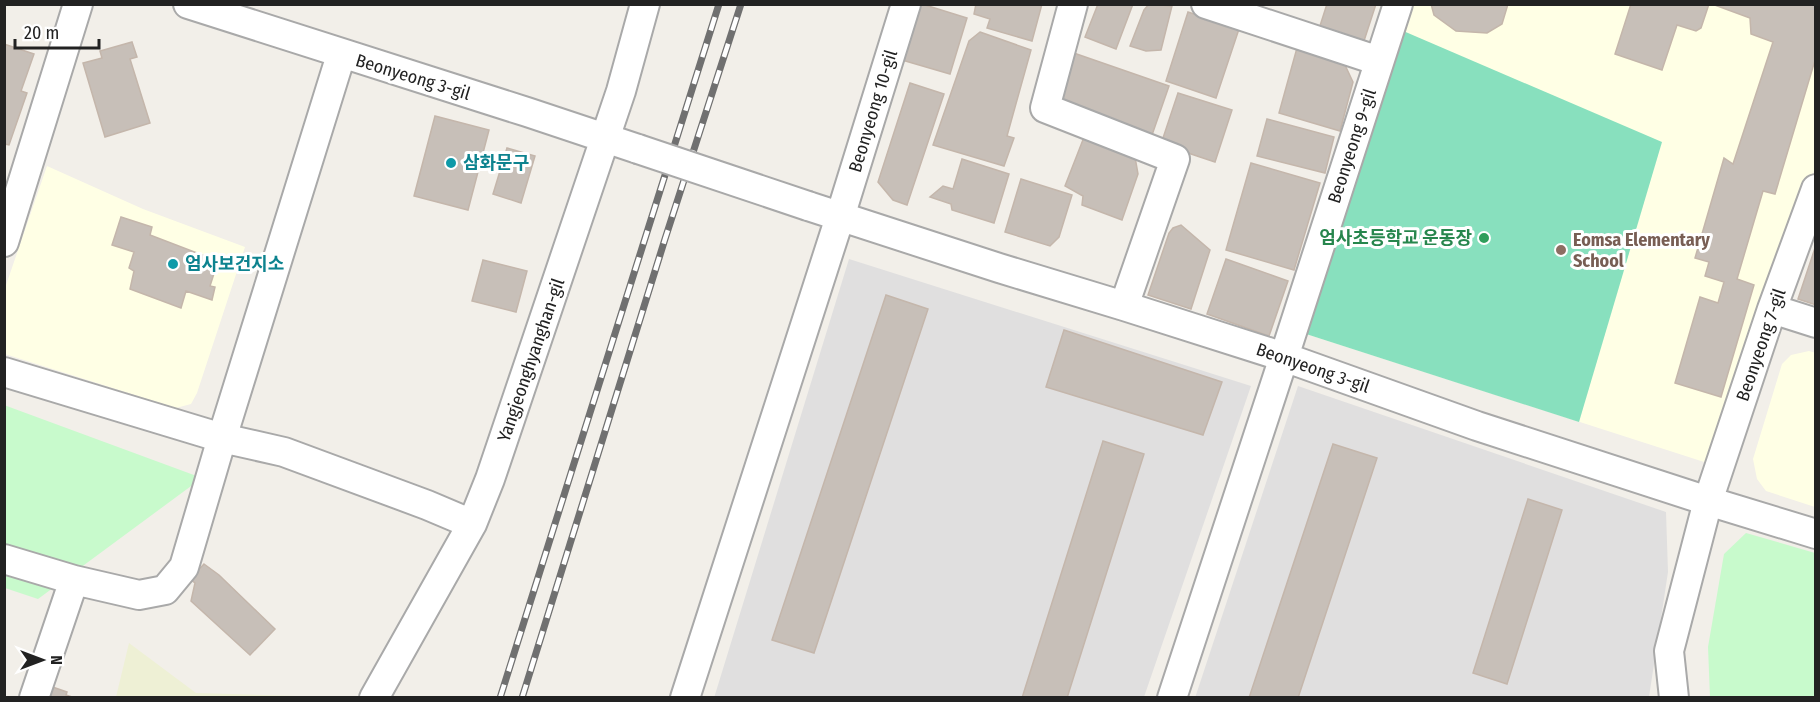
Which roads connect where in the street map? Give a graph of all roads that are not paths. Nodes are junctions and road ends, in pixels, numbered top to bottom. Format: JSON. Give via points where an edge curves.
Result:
{"nodes":[{"id":1,"x":78,"y":4,"type":"edge"},
{"id":2,"x":188,"y":4,"type":"edge"},
{"id":3,"x":645,"y":4,"type":"edge"},
{"id":4,"x":906,"y":4,"type":"edge"},
{"id":5,"x":1073,"y":4,"type":"edge"},
{"id":6,"x":1398,"y":4,"type":"edge"},
{"id":7,"x":1208,"y":5,"type":"edge"},
{"id":8,"x":342,"y":55,"type":"junction"},
{"id":9,"x":1379,"y":61,"type":"junction"},
{"id":10,"x":605,"y":138,"type":"junction"},
{"id":11,"x":1815,"y":189,"type":"edge"},
{"id":12,"x":840,"y":217,"type":"junction"},
{"id":13,"x":4,"y":242,"type":"edge"},
{"id":14,"x":1124,"y":306,"type":"junction"},
{"id":15,"x":1772,"y":309,"type":"junction"},
{"id":16,"x":1815,"y":323,"type":"edge"},
{"id":17,"x":1284,"y":357,"type":"junction"},
{"id":18,"x":4,"y":372,"type":"edge"},
{"id":19,"x":222,"y":438,"type":"junction"},
{"id":20,"x":1708,"y":501,"type":"junction"},
{"id":21,"x":472,"y":524,"type":"junction"},
{"id":22,"x":1815,"y":534,"type":"edge"},
{"id":23,"x":4,"y":559,"type":"edge"},
{"id":24,"x":74,"y":580,"type":"junction"},
{"id":25,"x":34,"y":698,"type":"edge"},
{"id":26,"x":374,"y":698,"type":"edge"},
{"id":27,"x":685,"y":698,"type":"edge"},
{"id":28,"x":1172,"y":698,"type":"edge"},
{"id":29,"x":1674,"y":698,"type":"edge"}],
"edges":[{"from":1,"to":13,"type":"street"},
{"from":2,"to":8,"type":"street","name":"Beonyeong 3-gil"},
{"from":3,"to":10,"type":"street","name":"Yangjeonghyanghan-gil"},
{"from":4,"to":12,"type":"street","name":"Beonyeong 10-gil"},
{"from":5,"to":14,"type":"street","via":[[1045,108],[1175,159]]},
{"from":6,"to":9,"type":"street","name":"Beonyeong 9-gil"},
{"from":7,"to":9,"type":"street"},
{"from":8,"to":10,"type":"street","name":"Beonyeong 3-gil"},
{"from":8,"to":19,"type":"street"},
{"from":9,"to":17,"type":"street","name":"Beonyeong 9-gil"},
{"from":10,"to":12,"type":"street","name":"Beonyeong 3-gil","bridge":true},
{"from":10,"to":21,"type":"street","name":"Yangjeonghyanghan-gil"},
{"from":11,"to":15,"type":"street","name":"Beonyeong 7-gil"},
{"from":12,"to":14,"type":"street","name":"Beonyeong 3-gil"},
{"from":12,"to":27,"type":"street","name":"Beonyeong 10-gil"},
{"from":14,"to":17,"type":"street","name":"Beonyeong 3-gil"},
{"from":15,"to":16,"type":"street"},
{"from":15,"to":20,"type":"street","name":"Beonyeong 7-gil"},
{"from":17,"to":20,"type":"street","name":"Beonyeong 3-gil","via":[[1477,426]]},
{"from":17,"to":28,"type":"street","name":"Beonyeong 9-gil"},
{"from":18,"to":19,"type":"street"},
{"from":19,"to":21,"type":"street","via":[[284,452]]},
{"from":19,"to":24,"type":"street","via":[[184,567],[165,590],[139,596]]},
{"from":20,"to":22,"type":"street","name":"Beonyeong 3-gil"},
{"from":20,"to":29,"type":"street","name":"Beonyeong 7-gil","via":[[1669,651]]},
{"from":21,"to":26,"type":"street","name":"Yangjeonghyanghan-gil"},
{"from":23,"to":24,"type":"street"},
{"from":24,"to":25,"type":"street"}]}
